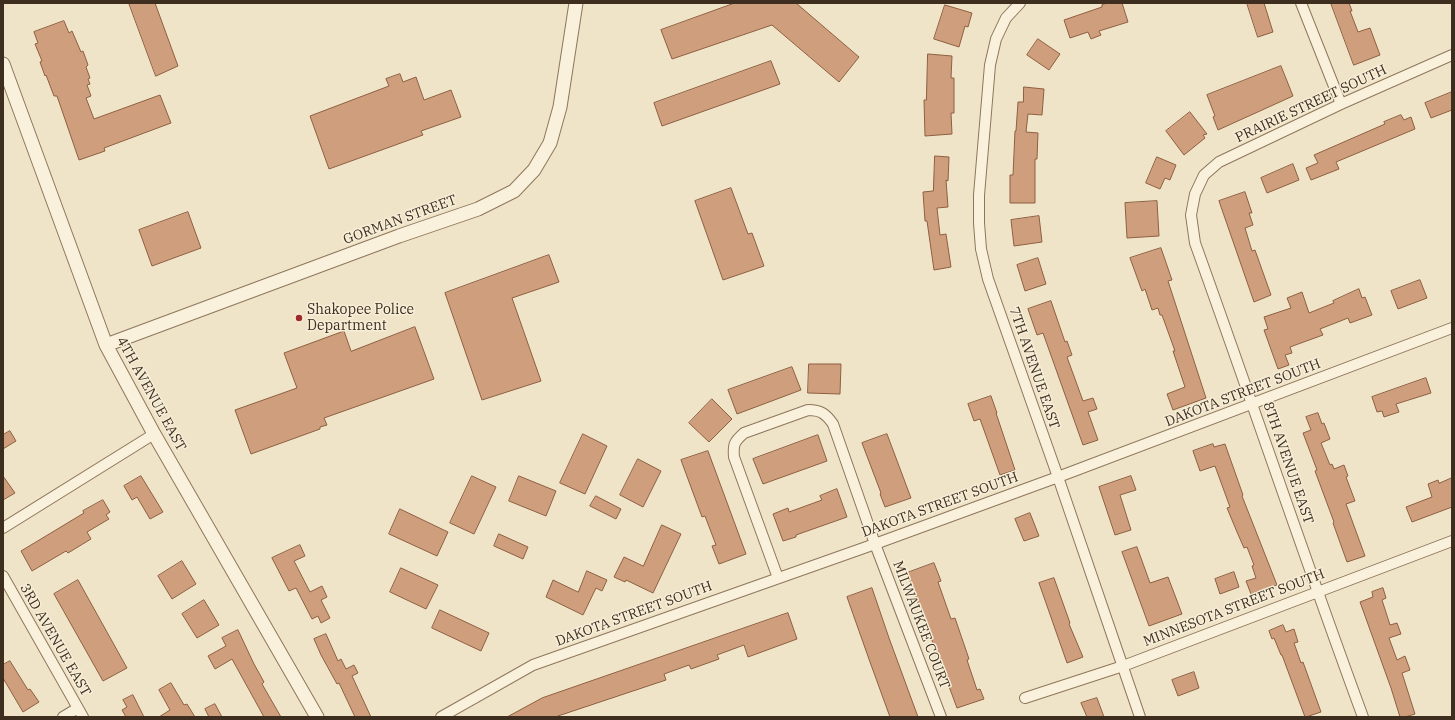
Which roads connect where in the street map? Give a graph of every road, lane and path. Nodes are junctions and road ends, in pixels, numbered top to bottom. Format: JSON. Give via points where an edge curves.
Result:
{"nodes":[{"id":1,"x":576,"y":3,"type":"edge"},
{"id":2,"x":1020,"y":3,"type":"edge"},
{"id":3,"x":1301,"y":3,"type":"edge"},
{"id":4,"x":1452,"y":55,"type":"edge"},
{"id":5,"x":3,"y":64,"type":"edge"},
{"id":6,"x":1341,"y":104,"type":"junction"},
{"id":7,"x":1196,"y":194,"type":"joint"},
{"id":8,"x":1452,"y":328,"type":"edge"},
{"id":9,"x":106,"y":345,"type":"junction"},
{"id":10,"x":1253,"y":404,"type":"junction"},
{"id":11,"x":154,"y":434,"type":"junction"},
{"id":12,"x":1058,"y":477,"type":"junction"},
{"id":13,"x":3,"y":528,"type":"edge"},
{"id":14,"x":1452,"y":541,"type":"edge"},
{"id":15,"x":875,"y":544,"type":"junction"},
{"id":16,"x":3,"y":576,"type":"edge"},
{"id":17,"x":778,"y":578,"type":"junction"},
{"id":18,"x":1317,"y":592,"type":"junction"},
{"id":19,"x":1123,"y":666,"type":"junction"},
{"id":20,"x":1025,"y":698,"type":"dead end"},
{"id":21,"x":81,"y":712,"type":"edge"},
{"id":22,"x":63,"y":717,"type":"edge"},
{"id":23,"x":317,"y":717,"type":"edge"},
{"id":24,"x":442,"y":717,"type":"edge"},
{"id":25,"x":941,"y":717,"type":"edge"},
{"id":26,"x":1140,"y":717,"type":"edge"},
{"id":27,"x":1363,"y":717,"type":"edge"}],
"edges":[{"from":1,"to":9,"type":"street","name":"GORMAN STREET","via":[[560,107],[550,143],[534,170],[514,191],[478,209]]},
{"from":2,"to":12,"type":"street","name":"7TH AVENUE EAST","via":[[1006,18],[996,39],[990,65],[979,195],[981,249],[988,279]]},
{"from":3,"to":6,"type":"street"},
{"from":4,"to":6,"type":"street","name":"PRAIRIE STREET SOUTH"},
{"from":5,"to":9,"type":"street","name":"4TH AVENUE EAST"},
{"from":6,"to":7,"type":"street","name":"PRAIRIE STREET SOUTH","via":[[1219,162],[1204,175]]},
{"from":7,"to":10,"type":"street","name":"8TH AVENUE EAST","via":[[1191,215],[1195,243]]},
{"from":8,"to":10,"type":"street","name":"DAKOTA STREET SOUTH"},
{"from":9,"to":11,"type":"street","name":"4TH AVENUE EAST"},
{"from":10,"to":12,"type":"street","name":"DAKOTA STREET SOUTH"},
{"from":10,"to":18,"type":"street","name":"8TH AVENUE EAST"},
{"from":11,"to":13,"type":"street"},
{"from":11,"to":23,"type":"street","name":"4TH AVENUE EAST"},
{"from":12,"to":15,"type":"street","name":"DAKOTA STREET SOUTH"},
{"from":12,"to":19,"type":"street","name":"7TH AVENUE EAST"},
{"from":14,"to":18,"type":"street","name":"MINNESOTA STREET SOUTH"},
{"from":15,"to":17,"type":"street","name":"DAKOTA STREET SOUTH"},
{"from":15,"to":17,"type":"street","name":"MILWAUKEE COURT","via":[[833,424],[826,415],[817,410],[808,410],[744,434],[737,439],[733,447],[734,457]]},
{"from":15,"to":25,"type":"street","name":"MILWAUKEE COURT"},
{"from":16,"to":21,"type":"street","name":"3RD AVENUE EAST"},
{"from":17,"to":24,"type":"street","name":"DAKOTA STREET SOUTH","via":[[533,665]]},
{"from":18,"to":19,"type":"street","name":"MINNESOTA STREET SOUTH"},
{"from":18,"to":27,"type":"street","name":"8TH AVENUE EAST"},
{"from":19,"to":20,"type":"street","name":"MINNESOTA STREET SOUTH"},
{"from":19,"to":26,"type":"street","name":"7TH AVENUE EAST"},
{"from":21,"to":22,"type":"street"}]}
